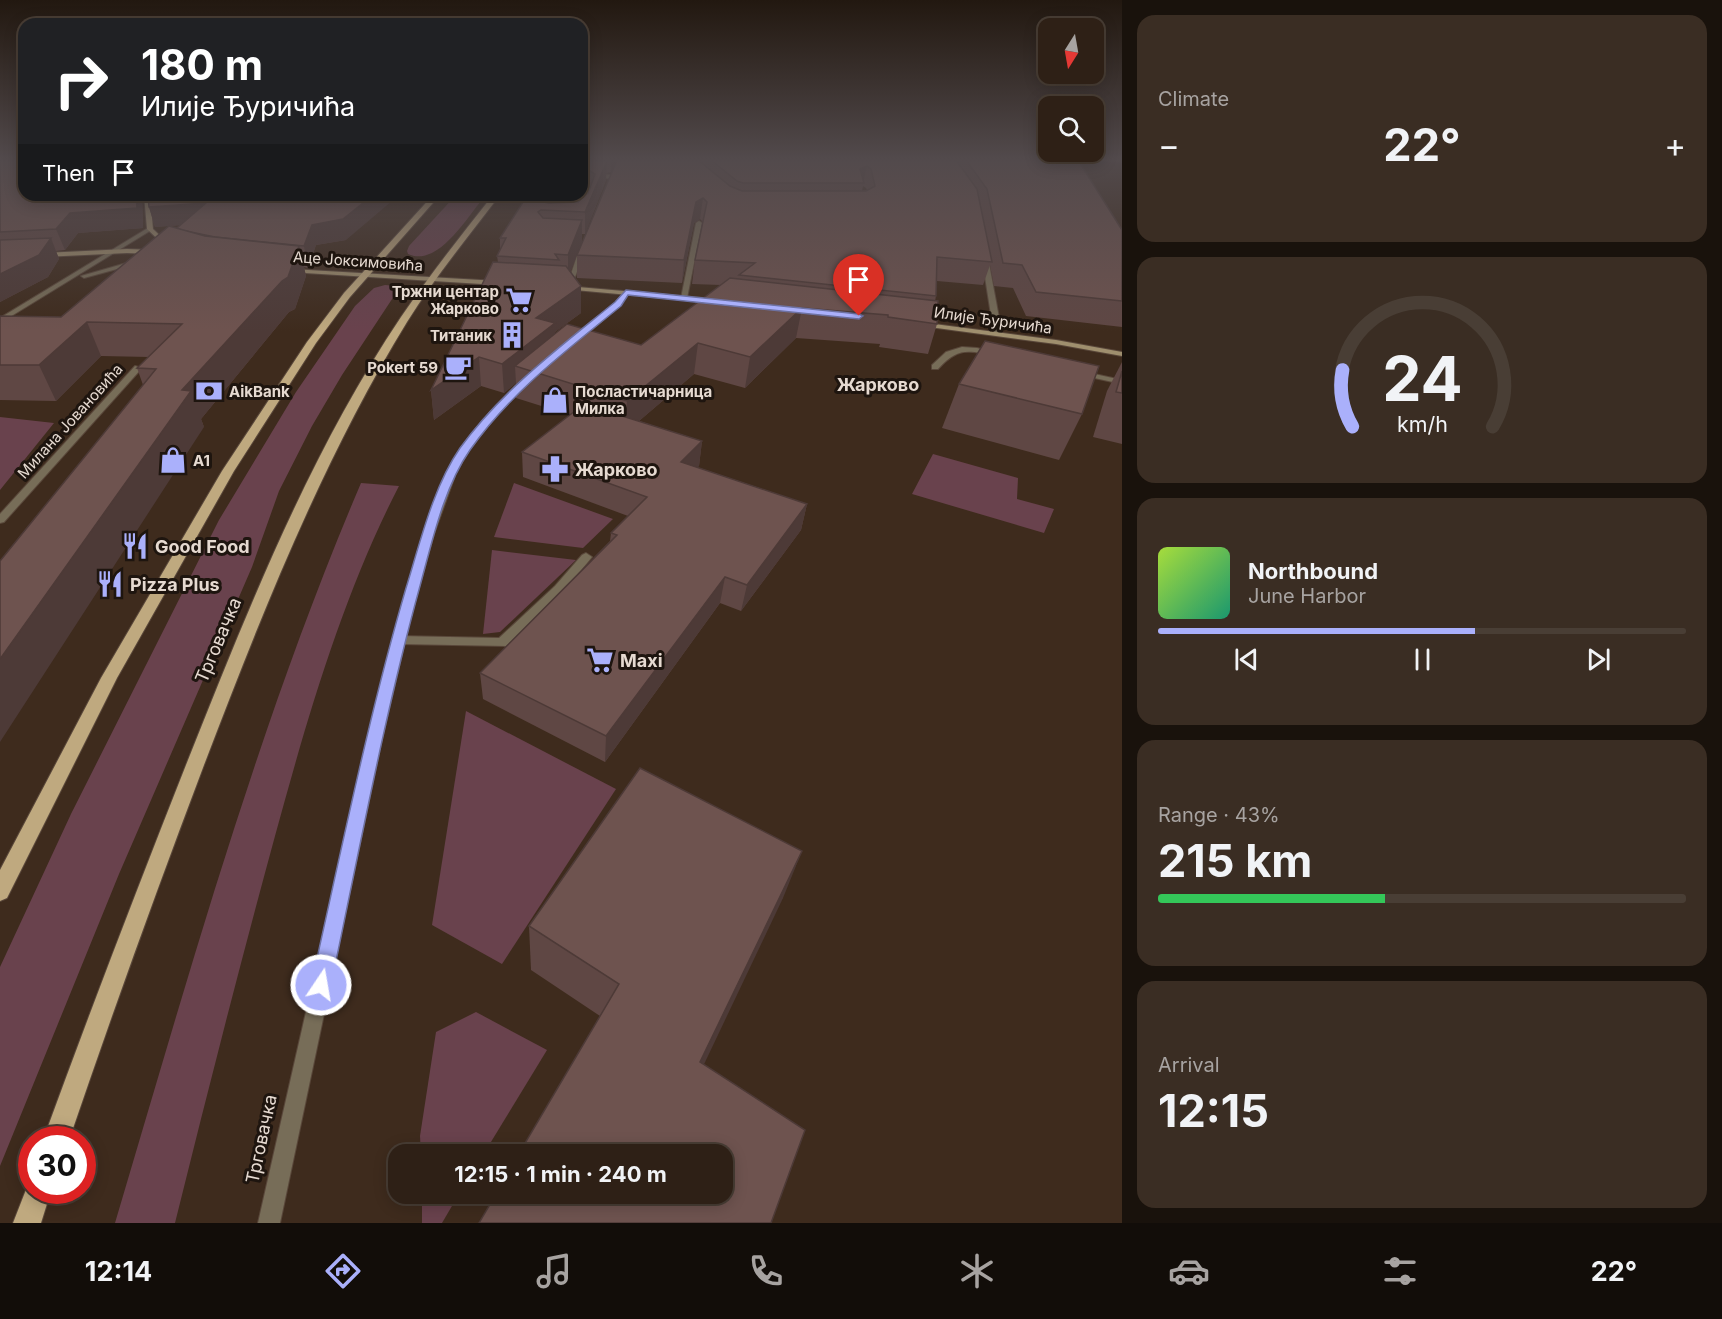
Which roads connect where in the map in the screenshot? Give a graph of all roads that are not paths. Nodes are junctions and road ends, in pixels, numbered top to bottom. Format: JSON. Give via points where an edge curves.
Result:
{"nodes":[{"id":1,"x":149,"y":217,"type":"edge"},
{"id":2,"x":417,"y":217,"type":"edge"},
{"id":3,"x":479,"y":217,"type":"edge"},
{"id":4,"x":699,"y":223,"type":"edge"},
{"id":5,"x":150,"y":229,"type":"junction"},
{"id":6,"x":587,"y":238,"type":"edge"},
{"id":7,"x":983,"y":250,"type":"edge"},
{"id":8,"x":115,"y":251,"type":"junction"},
{"id":9,"x":34,"y":255,"type":"edge"},
{"id":10,"x":158,"y":260,"type":"edge"},
{"id":11,"x":145,"y":261,"type":"edge"},
{"id":12,"x":288,"y":271,"type":"edge"},
{"id":13,"x":362,"y":276,"type":"junction"},
{"id":14,"x":430,"y":279,"type":"junction"},
{"id":15,"x":66,"y":282,"type":"junction"},
{"id":16,"x":503,"y":284,"type":"edge"},
{"id":17,"x":557,"y":287,"type":"edge"},
{"id":18,"x":567,"y":288,"type":"junction"},
{"id":19,"x":626,"y":293,"type":"junction"},
{"id":20,"x":684,"y":298,"type":"junction"},
{"id":21,"x":726,"y":302,"type":"edge"},
{"id":22,"x":0,"y":321,"type":"edge"},
{"id":23,"x":911,"y":323,"type":"edge"},
{"id":24,"x":998,"y":334,"type":"junction"},
{"id":25,"x":562,"y":352,"type":"edge"},
{"id":26,"x":1122,"y":354,"type":"edge"},
{"id":27,"x":1001,"y":355,"type":"edge"},
{"id":28,"x":936,"y":366,"type":"dead end"},
{"id":29,"x":138,"y":368,"type":"edge"},
{"id":30,"x":1067,"y":370,"type":"edge"},
{"id":31,"x":534,"y":374,"type":"edge"},
{"id":32,"x":1122,"y":382,"type":"edge"},
{"id":33,"x":0,"y":520,"type":"edge"},
{"id":34,"x":586,"y":557,"type":"dead end"},
{"id":35,"x":399,"y":640,"type":"junction"},
{"id":36,"x":0,"y":891,"type":"edge"},
{"id":37,"x":61,"y":1126,"type":"edge"},
{"id":38,"x":34,"y":1204,"type":"edge"},
{"id":39,"x":27,"y":1223,"type":"edge"},
{"id":40,"x":269,"y":1223,"type":"edge"}],
"edges":[{"from":1,"to":5,"type":"street"},
{"from":2,"to":13,"type":"main road"},
{"from":3,"to":14,"type":"main road","name":"Трговачка"},
{"from":4,"to":20,"type":"street"},
{"from":5,"to":8,"type":"street"},
{"from":5,"to":8,"type":"street","via":[[173,252]]},
{"from":6,"to":18,"type":"street"},
{"from":7,"to":24,"type":"street"},
{"from":8,"to":9,"type":"street"},
{"from":8,"to":10,"type":"street"},
{"from":8,"to":15,"type":"street"},
{"from":11,"to":15,"type":"street"},
{"from":12,"to":13,"type":"street","name":"Аце Јоксимовића"},
{"from":13,"to":14,"type":"street","name":"Аце Јоксимовића"},
{"from":13,"to":36,"type":"main road","via":[[306,351],[192,531],[98,698]]},
{"from":14,"to":16,"type":"street"},
{"from":14,"to":37,"type":"main road","name":"Трговачка","via":[[349,414],[247,635],[125,945]]},
{"from":15,"to":22,"type":"street"},
{"from":17,"to":18,"type":"street"},
{"from":18,"to":19,"type":"street"},
{"from":19,"to":20,"type":"street"},
{"from":19,"to":25,"type":"street"},
{"from":20,"to":21,"type":"street"},
{"from":23,"to":24,"type":"street","name":"Илије Ђуричића"},
{"from":24,"to":26,"type":"street","name":"Илије Ђуричића"},
{"from":27,"to":28,"type":"street","via":[[957,349],[947,352]]},
{"from":29,"to":33,"type":"street","name":"Милана Јовановића"},
{"from":30,"to":32,"type":"street"},
{"from":31,"to":35,"type":"street","name":"Трговачка","via":[[492,415],[451,473]]},
{"from":34,"to":35,"type":"street","via":[[559,589],[502,643]]},
{"from":35,"to":40,"type":"street","name":"Трговачка"},
{"from":38,"to":39,"type":"main road"}]}
